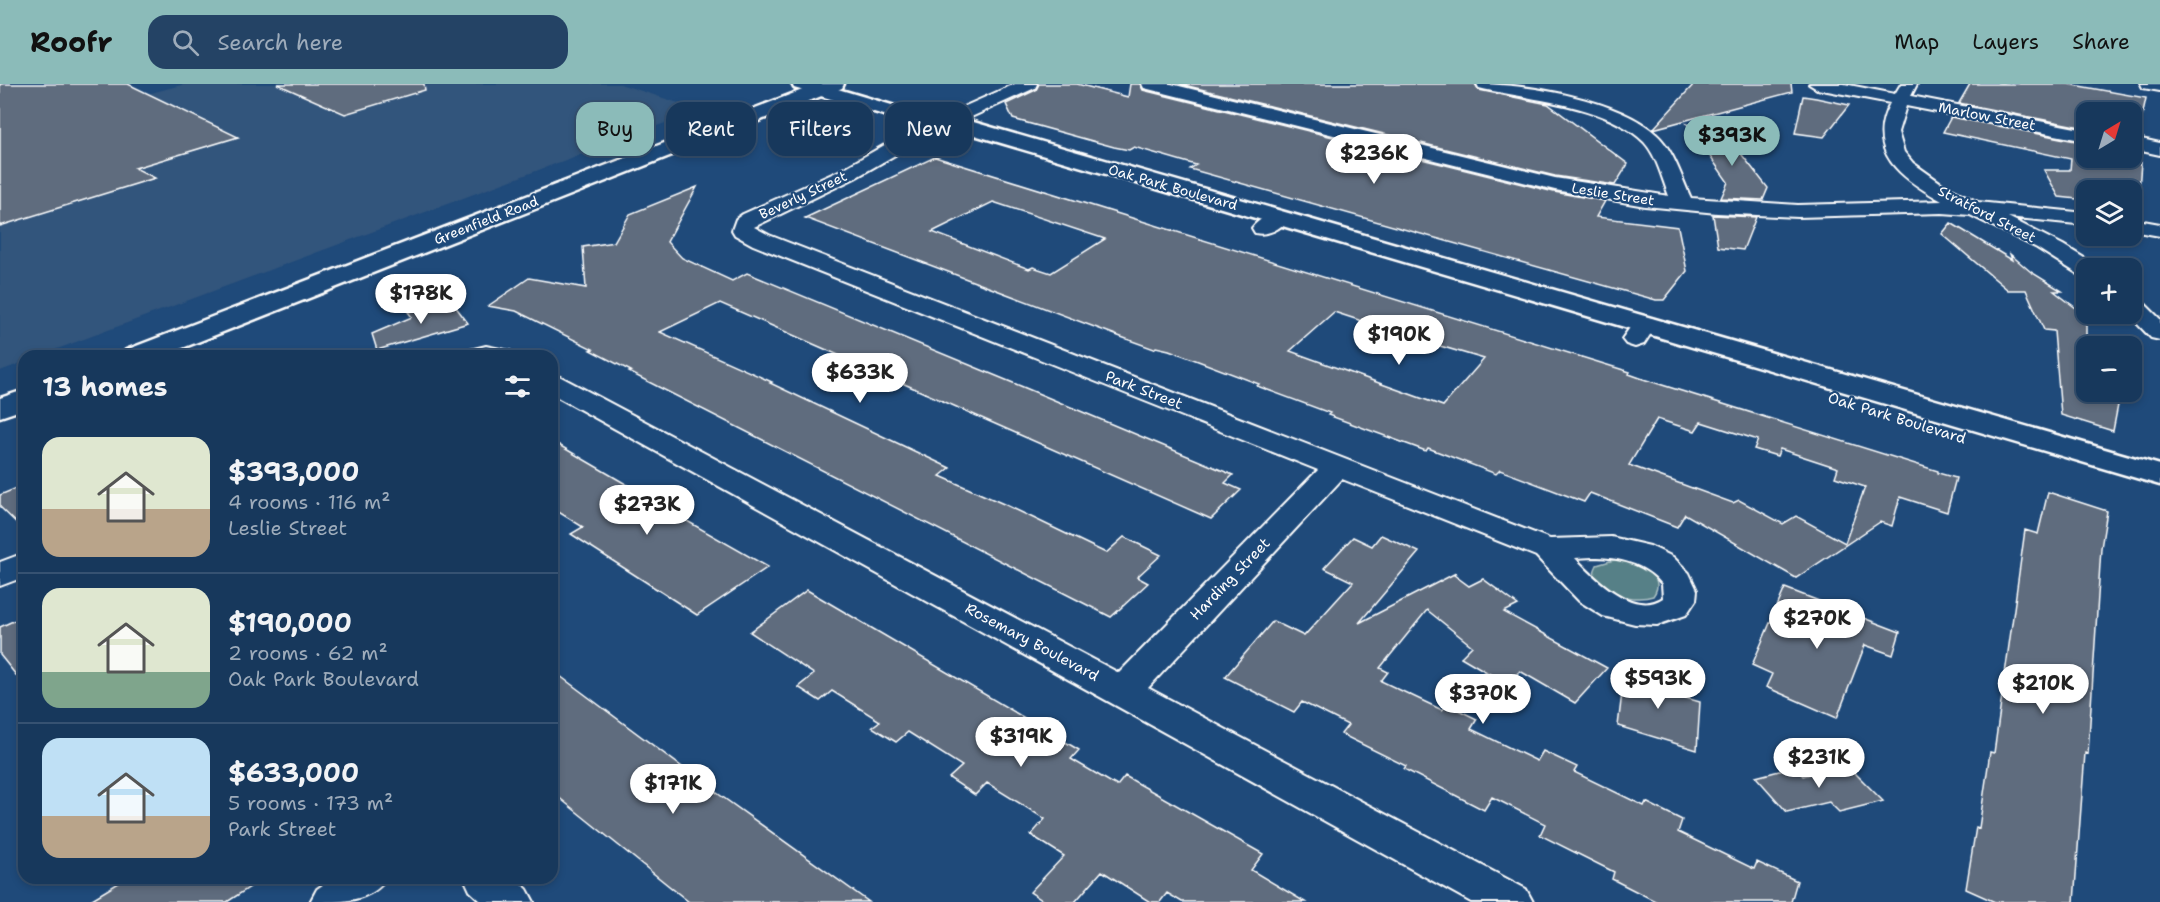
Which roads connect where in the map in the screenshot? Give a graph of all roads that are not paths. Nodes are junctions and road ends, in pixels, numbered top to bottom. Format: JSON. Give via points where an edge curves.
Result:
{"nodes":[{"id":1,"x":1029,"y":84,"type":"edge"},
{"id":2,"x":1150,"y":84,"type":"edge"},
{"id":3,"x":1485,"y":84,"type":"edge"},
{"id":4,"x":1817,"y":84,"type":"edge"},
{"id":5,"x":2149,"y":84,"type":"edge"},
{"id":6,"x":818,"y":86,"type":"edge"},
{"id":7,"x":2160,"y":86,"type":"edge"},
{"id":8,"x":1905,"y":92,"type":"edge"},
{"id":9,"x":885,"y":109,"type":"edge"},
{"id":10,"x":972,"y":110,"type":"edge"},
{"id":11,"x":2076,"y":133,"type":"edge"},
{"id":12,"x":972,"y":135,"type":"edge"},
{"id":13,"x":2142,"y":145,"type":"edge"},
{"id":14,"x":2160,"y":149,"type":"edge"},
{"id":15,"x":885,"y":154,"type":"edge"},
{"id":16,"x":1683,"y":204,"type":"junction"},
{"id":17,"x":1974,"y":209,"type":"junction"},
{"id":18,"x":2076,"y":218,"type":"edge"},
{"id":19,"x":2142,"y":227,"type":"edge"},
{"id":20,"x":743,"y":230,"type":"joint"},
{"id":21,"x":2160,"y":230,"type":"edge"},
{"id":22,"x":2076,"y":263,"type":"edge"},
{"id":23,"x":2142,"y":314,"type":"edge"},
{"id":24,"x":1640,"y":332,"type":"junction"},
{"id":25,"x":2160,"y":333,"type":"edge"},
{"id":26,"x":151,"y":350,"type":"edge"},
{"id":27,"x":558,"y":386,"type":"edge"},
{"id":28,"x":18,"y":401,"type":"edge"},
{"id":29,"x":0,"y":408,"type":"edge"},
{"id":30,"x":1338,"y":466,"type":"junction"},
{"id":31,"x":2160,"y":476,"type":"edge"},
{"id":32,"x":2160,"y":497,"type":"edge"},
{"id":33,"x":1547,"y":549,"type":"dead end"},
{"id":34,"x":18,"y":567,"type":"edge"},
{"id":35,"x":0,"y":575,"type":"edge"},
{"id":36,"x":1123,"y":692,"type":"junction"},
{"id":37,"x":358,"y":884,"type":"edge"},
{"id":38,"x":492,"y":884,"type":"edge"},
{"id":39,"x":332,"y":902,"type":"edge"},
{"id":40,"x":512,"y":902,"type":"edge"},
{"id":41,"x":1511,"y":902,"type":"edge"}],
"edges":[{"from":1,"to":10,"type":"street","name":"Beverly Street"},
{"from":2,"to":16,"type":"street","name":"Leslie Street","via":[[1555,184]]},
{"from":3,"to":16,"type":"street","via":[[1591,108],[1642,131],[1659,149]]},
{"from":4,"to":8,"type":"street","name":"Marlow Street"},
{"from":5,"to":7,"type":"street"},
{"from":6,"to":9,"type":"street","name":"Oak Park Boulevard"},
{"from":6,"to":26,"type":"street","name":"Greenfield Road"},
{"from":8,"to":11,"type":"street","name":"Marlow Street"},
{"from":8,"to":17,"type":"street","name":"Stratford Street","via":[[1891,121],[1889,132],[1894,150],[1925,181]]},
{"from":12,"to":24,"type":"street","name":"Oak Park Boulevard"},
{"from":13,"to":14,"type":"street"},
{"from":15,"to":20,"type":"street","name":"Beverly Street","via":[[751,219]]},
{"from":16,"to":17,"type":"street","name":"Leslie Street","via":[[1798,211]]},
{"from":17,"to":18,"type":"street","name":"Leslie Street"},
{"from":17,"to":22,"type":"street","name":"Stratford Street"},
{"from":19,"to":21,"type":"street"},
{"from":20,"to":30,"type":"street","name":"Park Street"},
{"from":23,"to":25,"type":"street"},
{"from":24,"to":31,"type":"street","name":"Oak Park Boulevard"},
{"from":24,"to":32,"type":"street","name":"Oak Park Boulevard"},
{"from":27,"to":36,"type":"street","name":"Rosemary Boulevard"},
{"from":28,"to":29,"type":"street"},
{"from":30,"to":33,"type":"street","name":"Park Street"},
{"from":30,"to":36,"type":"street","name":"Harding Street"},
{"from":34,"to":35,"type":"street"},
{"from":36,"to":41,"type":"street","name":"Rosemary Boulevard"},
{"from":37,"to":39,"type":"street"},
{"from":38,"to":40,"type":"street"}]}
